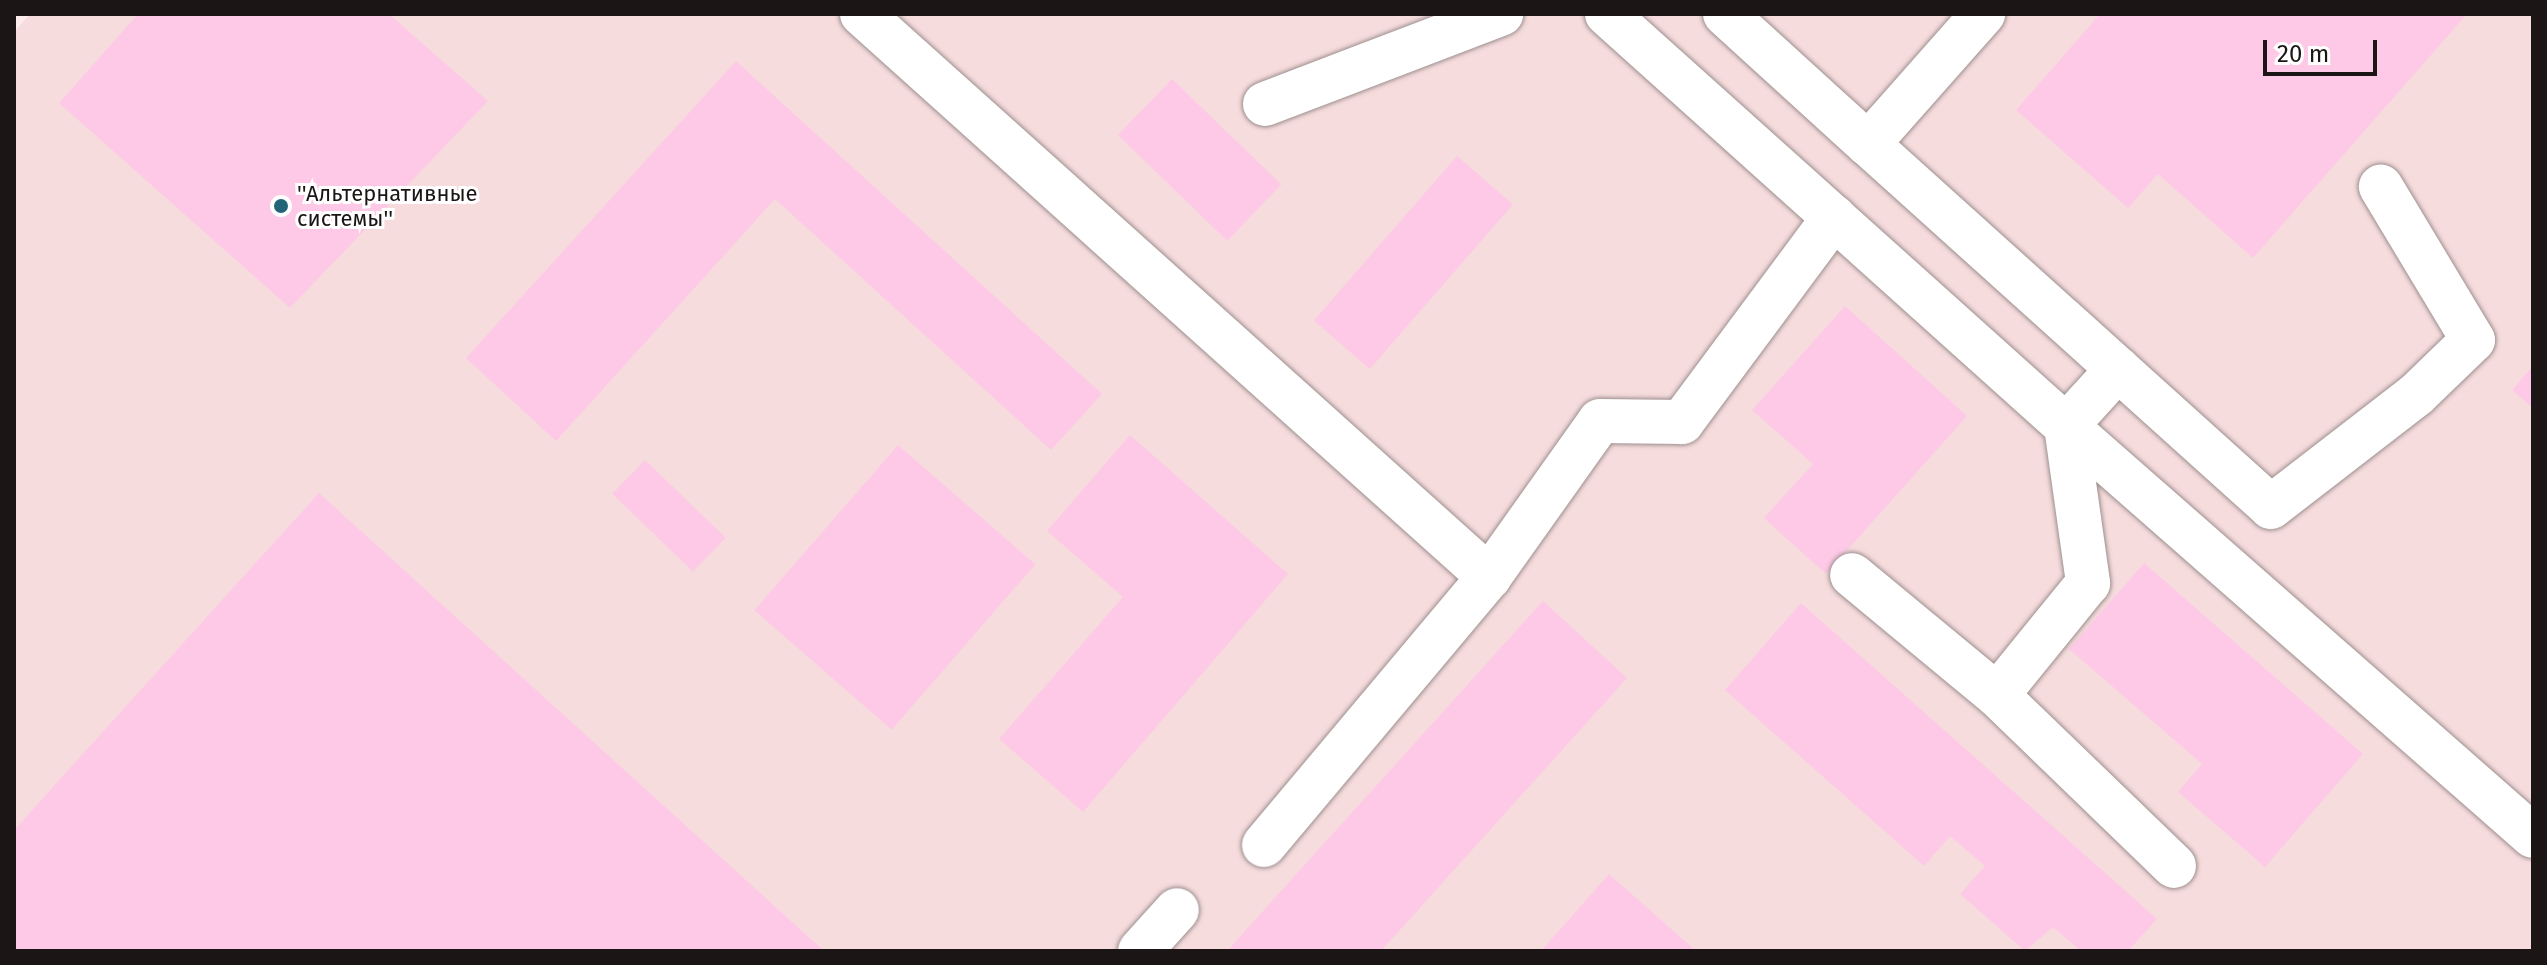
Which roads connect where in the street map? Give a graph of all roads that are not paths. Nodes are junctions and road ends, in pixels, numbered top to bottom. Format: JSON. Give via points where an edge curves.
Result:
{"nodes":[{"id":1,"x":862,"y":14,"type":"edge"},
{"id":2,"x":1501,"y":14,"type":"edge"},
{"id":3,"x":1607,"y":14,"type":"edge"},
{"id":4,"x":1725,"y":14,"type":"edge"},
{"id":5,"x":1983,"y":14,"type":"edge"},
{"id":6,"x":1265,"y":104,"type":"dead end"},
{"id":7,"x":1868,"y":144,"type":"junction"},
{"id":8,"x":2381,"y":187,"type":"dead end"},
{"id":9,"x":1834,"y":217,"type":"junction"},
{"id":10,"x":2118,"y":369,"type":"junction"},
{"id":11,"x":2066,"y":426,"type":"junction"},
{"id":12,"x":1852,"y":575,"type":"dead end"},
{"id":13,"x":1489,"y":577,"type":"junction"},
{"id":14,"x":1997,"y":695,"type":"junction"},
{"id":15,"x":2533,"y":836,"type":"edge"},
{"id":16,"x":1264,"y":845,"type":"dead end"},
{"id":17,"x":2174,"y":866,"type":"dead end"},
{"id":18,"x":1177,"y":910,"type":"dead end"},
{"id":19,"x":1140,"y":951,"type":"edge"}],
"edges":[{"from":1,"to":13,"type":"lane"},
{"from":2,"to":6,"type":"lane"},
{"from":3,"to":9,"type":"lane"},
{"from":4,"to":7,"type":"lane"},
{"from":5,"to":7,"type":"lane"},
{"from":7,"to":10,"type":"lane"},
{"from":8,"to":10,"type":"lane","via":[[2473,340],[2416,395],[2271,507]]},
{"from":9,"to":11,"type":"lane"},
{"from":9,"to":13,"type":"lane","via":[[1682,422],[1600,421]]},
{"from":10,"to":11,"type":"lane"},
{"from":11,"to":14,"type":"lane","via":[[2088,583]]},
{"from":11,"to":15,"type":"lane"},
{"from":12,"to":14,"type":"lane"},
{"from":13,"to":16,"type":"lane"},
{"from":14,"to":17,"type":"lane"},
{"from":18,"to":19,"type":"lane"}]}
